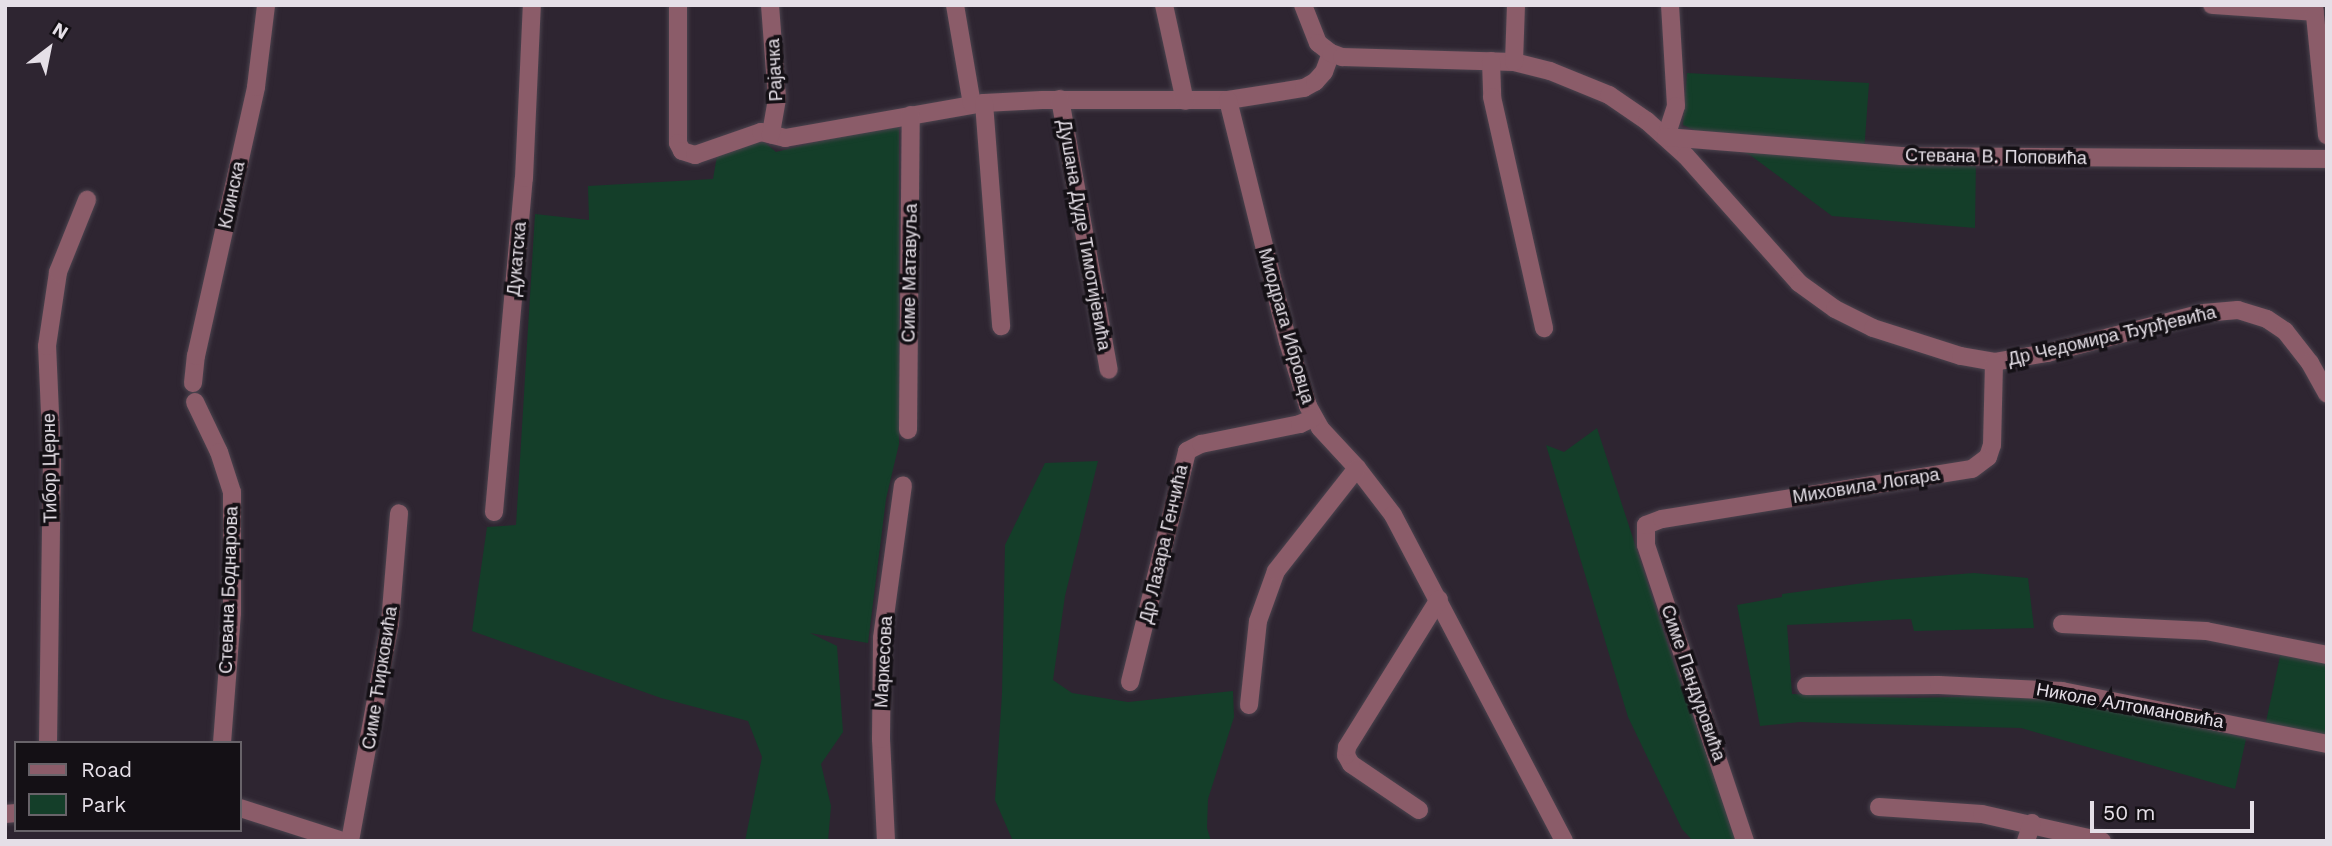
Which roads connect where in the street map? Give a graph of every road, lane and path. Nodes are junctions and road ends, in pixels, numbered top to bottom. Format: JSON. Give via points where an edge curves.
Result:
{"nodes":[{"id":1,"x":266,"y":5,"type":"edge"},
{"id":2,"x":532,"y":5,"type":"edge"},
{"id":3,"x":678,"y":5,"type":"edge"},
{"id":4,"x":771,"y":5,"type":"edge"},
{"id":5,"x":955,"y":5,"type":"edge"},
{"id":6,"x":1164,"y":5,"type":"edge"},
{"id":7,"x":1303,"y":5,"type":"edge"},
{"id":8,"x":1516,"y":5,"type":"edge"},
{"id":9,"x":1670,"y":5,"type":"edge"},
{"id":10,"x":2212,"y":5,"type":"edge"},
{"id":11,"x":2314,"y":9,"type":"edge"},
{"id":12,"x":1331,"y":53,"type":"junction"},
{"id":13,"x":1491,"y":61,"type":"junction"},
{"id":14,"x":1514,"y":62,"type":"junction"},
{"id":15,"x":1060,"y":99,"type":"junction"},
{"id":16,"x":1228,"y":100,"type":"junction"},
{"id":17,"x":1185,"y":101,"type":"junction"},
{"id":18,"x":978,"y":103,"type":"junction"},
{"id":19,"x":911,"y":115,"type":"junction"},
{"id":20,"x":771,"y":134,"type":"junction"},
{"id":21,"x":2327,"y":135,"type":"edge"},
{"id":22,"x":1666,"y":136,"type":"junction"},
{"id":23,"x":2327,"y":159,"type":"edge"},
{"id":24,"x":88,"y":200,"type":"dead end"},
{"id":25,"x":1001,"y":326,"type":"dead end"},
{"id":26,"x":1544,"y":328,"type":"dead end"},
{"id":27,"x":1994,"y":362,"type":"junction"},
{"id":28,"x":1109,"y":370,"type":"dead end"},
{"id":29,"x":193,"y":383,"type":"dead end"},
{"id":30,"x":2327,"y":394,"type":"edge"},
{"id":31,"x":195,"y":402,"type":"dead end"},
{"id":32,"x":1313,"y":418,"type":"junction"},
{"id":33,"x":908,"y":430,"type":"dead end"},
{"id":34,"x":1357,"y":468,"type":"junction"},
{"id":35,"x":903,"y":485,"type":"dead end"},
{"id":36,"x":494,"y":512,"type":"dead end"},
{"id":37,"x":399,"y":513,"type":"dead end"},
{"id":38,"x":1646,"y":525,"type":"joint"},
{"id":39,"x":1439,"y":599,"type":"junction"},
{"id":40,"x":2062,"y":624,"type":"dead end"},
{"id":41,"x":2327,"y":655,"type":"edge"},
{"id":42,"x":1130,"y":682,"type":"dead end"},
{"id":43,"x":1806,"y":686,"type":"dead end"},
{"id":44,"x":1249,"y":705,"type":"dead end"},
{"id":45,"x":48,"y":741,"type":"edge"},
{"id":46,"x":222,"y":741,"type":"edge"},
{"id":47,"x":2327,"y":744,"type":"edge"},
{"id":48,"x":1879,"y":807,"type":"dead end"},
{"id":49,"x":242,"y":809,"type":"edge"},
{"id":50,"x":1419,"y":810,"type":"dead end"},
{"id":51,"x":2029,"y":832,"type":"edge"},
{"id":52,"x":333,"y":839,"type":"edge"},
{"id":53,"x":350,"y":841,"type":"edge"},
{"id":54,"x":886,"y":841,"type":"edge"},
{"id":55,"x":1564,"y":841,"type":"edge"},
{"id":56,"x":1745,"y":841,"type":"edge"},
{"id":57,"x":2102,"y":841,"type":"edge"}],
"edges":[{"from":1,"to":29,"type":"street","name":"Клинска","via":[[256,87]]},
{"from":2,"to":36,"type":"street","name":"Дукатска","via":[[525,165]]},
{"from":3,"to":20,"type":"street","name":"Душана Дуде Тимотијевића","via":[[678,137],[682,151],[695,155],[761,132]]},
{"from":4,"to":20,"type":"street","name":"Рајачка","via":[[777,99]]},
{"from":5,"to":18,"type":"street"},
{"from":6,"to":17,"type":"street"},
{"from":7,"to":12,"type":"street","via":[[1318,43]]},
{"from":8,"to":14,"type":"street"},
{"from":9,"to":22,"type":"street","via":[[1676,106]]},
{"from":10,"to":11,"type":"street"},
{"from":11,"to":21,"type":"street"},
{"from":12,"to":13,"type":"street","name":"Др Чедомира Ђурђевића","via":[[1359,59]]},
{"from":12,"to":16,"type":"street","name":"Душана Дуде Тимотијевића","via":[[1324,72],[1304,88]]},
{"from":13,"to":14,"type":"street","name":"Др Чедомира Ђурђевића"},
{"from":13,"to":26,"type":"street","via":[[1492,97]]},
{"from":14,"to":22,"type":"street","name":"Др Чедомира Ђурђевића","via":[[1609,95]]},
{"from":15,"to":17,"type":"street","name":"Душана Дуде Тимотијевића"},
{"from":15,"to":18,"type":"street","name":"Душана Дуде Тимотијевића"},
{"from":15,"to":28,"type":"street","name":"Душана Дуде Тимотијевића"},
{"from":16,"to":17,"type":"street","name":"Душана Дуде Тимотијевића"},
{"from":16,"to":32,"type":"street","name":"Миодрага Ибровца","via":[[1288,342]]},
{"from":18,"to":19,"type":"street","name":"Душана Дуде Тимотијевића"},
{"from":18,"to":25,"type":"street"},
{"from":19,"to":20,"type":"street","name":"Душана Дуде Тимотијевића","via":[[785,138]]},
{"from":19,"to":33,"type":"street","name":"Симе Матавуља"},
{"from":22,"to":23,"type":"street","name":"Стевана В. Поповића","via":[[1901,156]]},
{"from":22,"to":27,"type":"street","name":"Др Чедомира Ђурђевића","via":[[1815,297],[1873,328]]},
{"from":24,"to":45,"type":"street","name":"Тибор Церне","via":[[58,272],[47,346],[52,459]]},
{"from":27,"to":30,"type":"street","name":"Др Чедомира Ђурђевића","via":[[2203,313],[2238,310],[2286,331]]},
{"from":27,"to":38,"type":"street","name":"Миховила Логара","via":[[1992,445],[1988,457],[1972,469]]},
{"from":31,"to":46,"type":"street","name":"Стевана Боднарова","via":[[232,492],[232,613]]},
{"from":32,"to":34,"type":"street","name":"Миодрага Ибровца"},
{"from":32,"to":42,"type":"street","name":"Др Лазара Генчића","via":[[1187,451]]},
{"from":34,"to":39,"type":"street","name":"Миодрага Ибровца","via":[[1393,515]]},
{"from":34,"to":44,"type":"street","via":[[1276,571],[1258,621]]},
{"from":35,"to":54,"type":"street","name":"Маркесова","via":[[882,638]]},
{"from":37,"to":53,"type":"street","name":"Симе Ћирковића","via":[[390,623]]},
{"from":38,"to":56,"type":"street","name":"Симе Пандуровића","via":[[1646,545]]},
{"from":39,"to":50,"type":"street","via":[[1346,755],[1351,764]]},
{"from":39,"to":55,"type":"street","name":"Миодрага Ибровца"},
{"from":40,"to":41,"type":"street","via":[[2206,631]]},
{"from":43,"to":47,"type":"street","name":"Николе Алтомановића","via":[[1939,685],[2062,691]]},
{"from":48,"to":51,"type":"street","via":[[1982,814]]},
{"from":49,"to":52,"type":"street"},
{"from":51,"to":57,"type":"street"}]}
